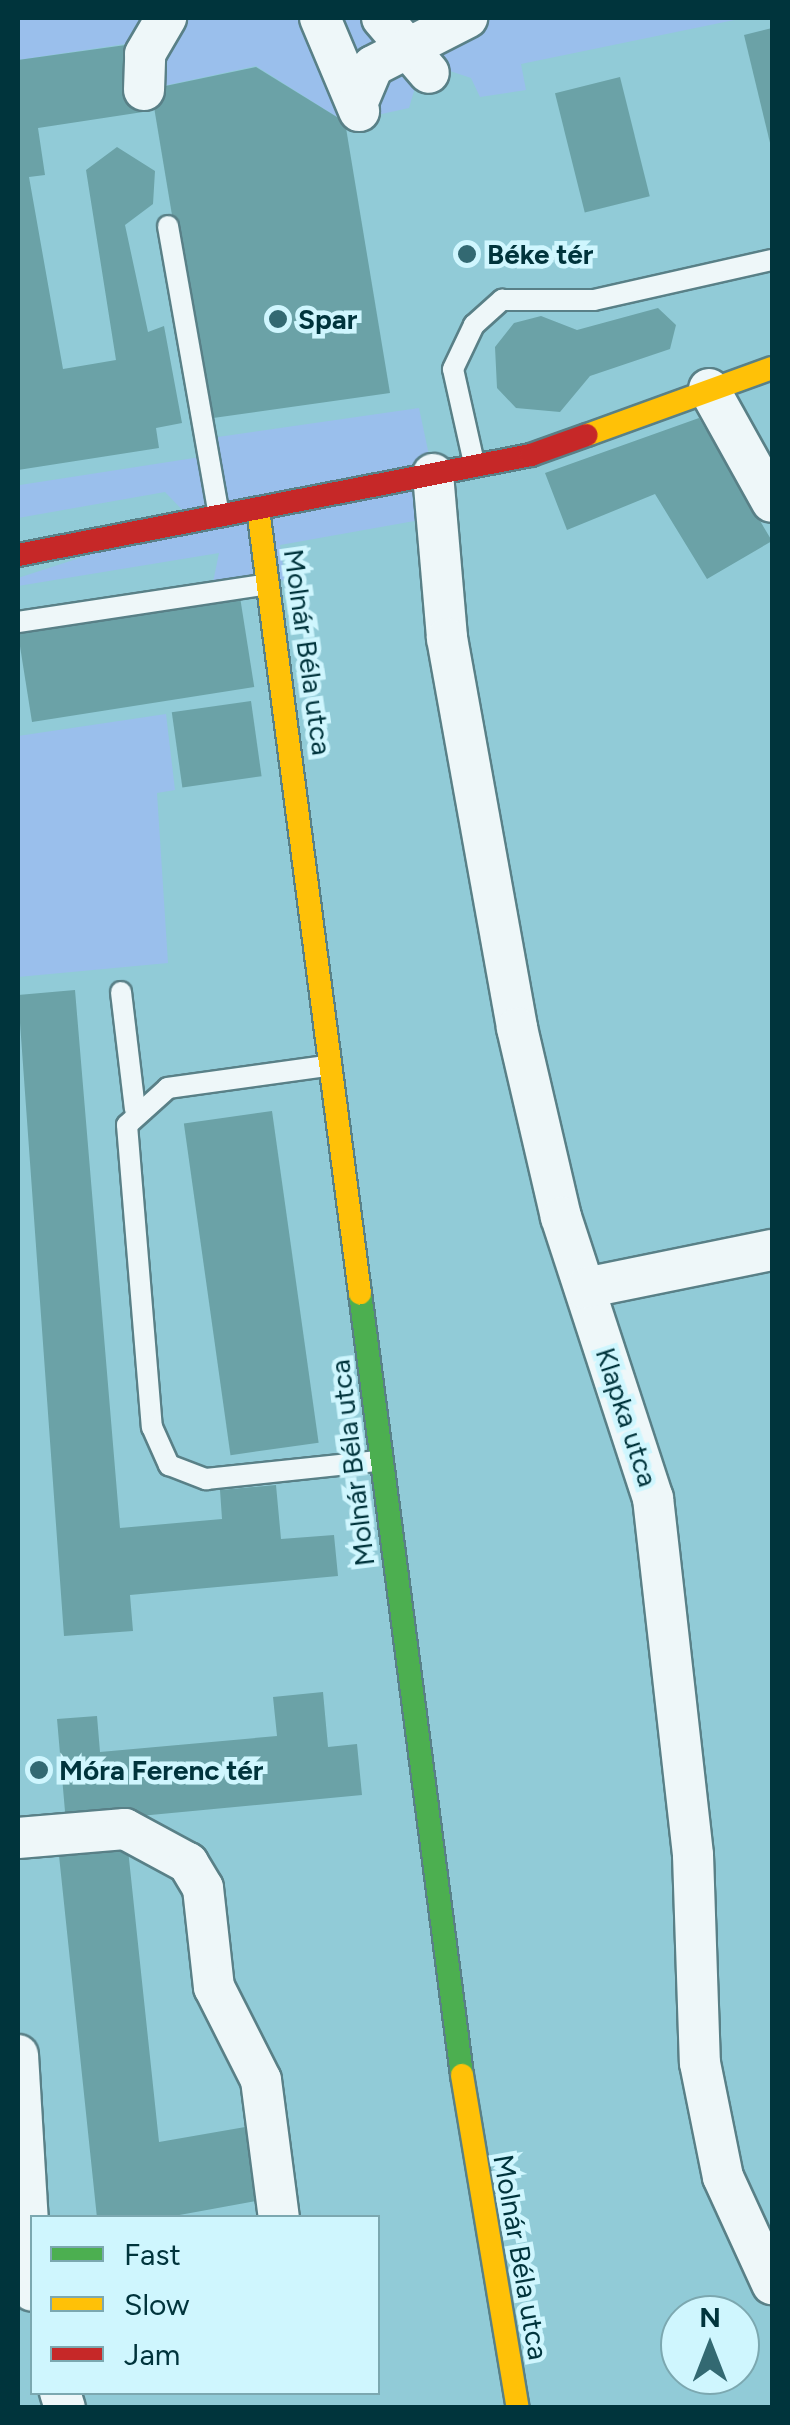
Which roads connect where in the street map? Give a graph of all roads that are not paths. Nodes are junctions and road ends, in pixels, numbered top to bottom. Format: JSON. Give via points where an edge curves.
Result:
{"nodes":[{"id":1,"x":320,"y":18,"type":"edge"},
{"id":2,"x":466,"y":18,"type":"edge"},
{"id":3,"x":168,"y":22,"type":"edge"},
{"id":4,"x":407,"y":45,"type":"edge"},
{"id":5,"x":144,"y":90,"type":"dead end"},
{"id":6,"x":168,"y":226,"type":"dead end"},
{"id":7,"x":772,"y":260,"type":"edge"},
{"id":8,"x":772,"y":368,"type":"edge"},
{"id":9,"x":708,"y":389,"type":"junction"},
{"id":10,"x":475,"y":466,"type":"junction"},
{"id":11,"x":433,"y":474,"type":"junction"},
{"id":12,"x":772,"y":502,"type":"edge"},
{"id":13,"x":258,"y":509,"type":"junction"},
{"id":14,"x":220,"y":516,"type":"junction"},
{"id":15,"x":18,"y":555,"type":"edge"},
{"id":16,"x":269,"y":583,"type":"junction"},
{"id":17,"x":18,"y":622,"type":"edge"},
{"id":18,"x":121,"y":992,"type":"dead end"},
{"id":19,"x":333,"y":1065,"type":"junction"},
{"id":20,"x":135,"y":1109,"type":"junction"},
{"id":21,"x":772,"y":1250,"type":"edge"},
{"id":22,"x":585,"y":1288,"type":"junction"},
{"id":23,"x":382,"y":1460,"type":"junction"},
{"id":24,"x":18,"y":1838,"type":"edge"},
{"id":25,"x":18,"y":2055,"type":"edge"},
{"id":26,"x":278,"y":2215,"type":"edge"},
{"id":27,"x":30,"y":2256,"type":"edge"},
{"id":28,"x":772,"y":2284,"type":"edge"},
{"id":29,"x":518,"y":2408,"type":"edge"}],
"edges":[{"from":1,"to":4,"type":"street","via":[[359,110],[373,66]]},
{"from":2,"to":4,"type":"street"},
{"from":3,"to":5,"type":"street"},
{"from":6,"to":14,"type":"lane"},
{"from":7,"to":10,"type":"lane","via":[[594,300],[502,300],[474,324],[453,369]]},
{"from":8,"to":9,"type":"street"},
{"from":9,"to":10,"type":"street","via":[[530,456]]},
{"from":9,"to":12,"type":"street"},
{"from":10,"to":11,"type":"street"},
{"from":11,"to":13,"type":"street"},
{"from":11,"to":22,"type":"street","name":"Klapka utca","via":[[439,554],[517,1028]]},
{"from":13,"to":14,"type":"street"},
{"from":13,"to":16,"type":"street","name":"Molnár Béla utca"},
{"from":14,"to":15,"type":"street"},
{"from":16,"to":17,"type":"lane"},
{"from":16,"to":19,"type":"street","name":"Molnár Béla utca"},
{"from":18,"to":20,"type":"lane"},
{"from":19,"to":20,"type":"lane","via":[[168,1088]]},
{"from":19,"to":23,"type":"street","name":"Molnár Béla utca"},
{"from":20,"to":23,"type":"lane","via":[[126,1160],[152,1427],[169,1464],[206,1480]]},
{"from":21,"to":22,"type":"street"},
{"from":22,"to":28,"type":"street","name":"Klapka utca","via":[[653,1498],[693,1855],[700,2063],[723,2177]]},
{"from":23,"to":29,"type":"street","name":"Molnár Béla utca","via":[[492,2288]]},
{"from":24,"to":26,"type":"street","via":[[124,1829],[188,1862],[203,1888],[214,1987],[261,2080]]},
{"from":25,"to":27,"type":"street"}]}
